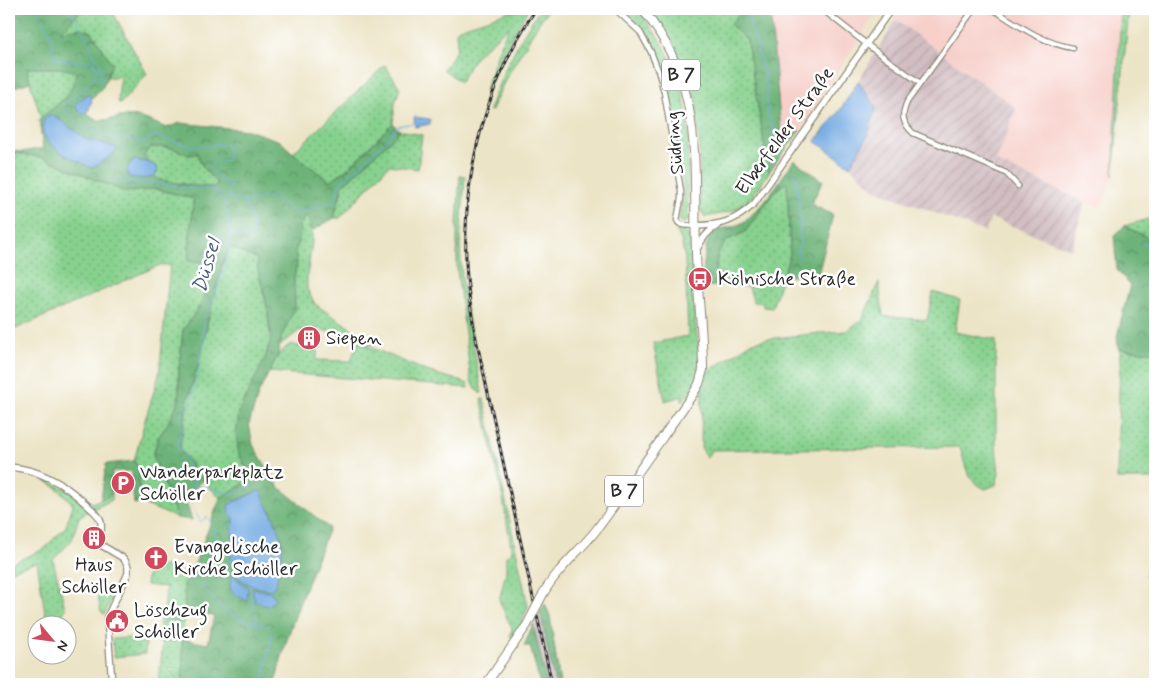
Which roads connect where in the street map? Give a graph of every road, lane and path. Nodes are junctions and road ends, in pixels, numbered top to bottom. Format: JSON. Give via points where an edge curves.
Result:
{"nodes":[{"id":1,"x":615,"y":9,"type":"edge"},
{"id":2,"x":642,"y":9,"type":"edge"},
{"id":3,"x":822,"y":9,"type":"edge"},
{"id":4,"x":891,"y":9,"type":"edge"},
{"id":5,"x":974,"y":9,"type":"edge"},
{"id":6,"x":993,"y":9,"type":"edge"},
{"id":7,"x":867,"y":44,"type":"junction"},
{"id":8,"x":1073,"y":48,"type":"dead end"},
{"id":9,"x":920,"y":83,"type":"junction"},
{"id":10,"x":1018,"y":186,"type":"dead end"},
{"id":11,"x":719,"y":225,"type":"junction"},
{"id":12,"x":695,"y":226,"type":"junction"},
{"id":13,"x":696,"y":252,"type":"junction"},
{"id":14,"x":9,"y":467,"type":"edge"},
{"id":15,"x":112,"y":684,"type":"edge"},
{"id":16,"x":486,"y":684,"type":"edge"}],
"edges":[{"from":1,"to":12,"type":"street","via":[[644,38],[658,72],[681,191],[677,220],[682,225]]},
{"from":2,"to":12,"type":"main road","name":"Südring","number":"B 7","via":[[670,49],[687,96],[694,151]]},
{"from":3,"to":7,"type":"street"},
{"from":4,"to":7,"type":"street","name":"Elberfelder Straße"},
{"from":5,"to":9,"type":"street"},
{"from":6,"to":8,"type":"street","via":[[1029,33]]},
{"from":7,"to":9,"type":"street"},
{"from":7,"to":11,"type":"street","name":"Elberfelder Straße","via":[[754,204],[738,217]]},
{"from":9,"to":10,"type":"street","via":[[904,108],[902,116],[908,128],[934,143],[1006,173]]},
{"from":11,"to":12,"type":"street","name":"Elberfelder Straße"},
{"from":11,"to":13,"type":"street","via":[[704,235]]},
{"from":12,"to":13,"type":"main road","number":"B 7"},
{"from":13,"to":16,"type":"main road","number":"B 7","bridge":true,"via":[[703,363],[699,384],[595,531],[555,576],[527,625]]},
{"from":14,"to":15,"type":"street","via":[[42,474],[78,496],[100,518],[101,546],[119,554],[126,562],[127,576],[107,617]]}]}
